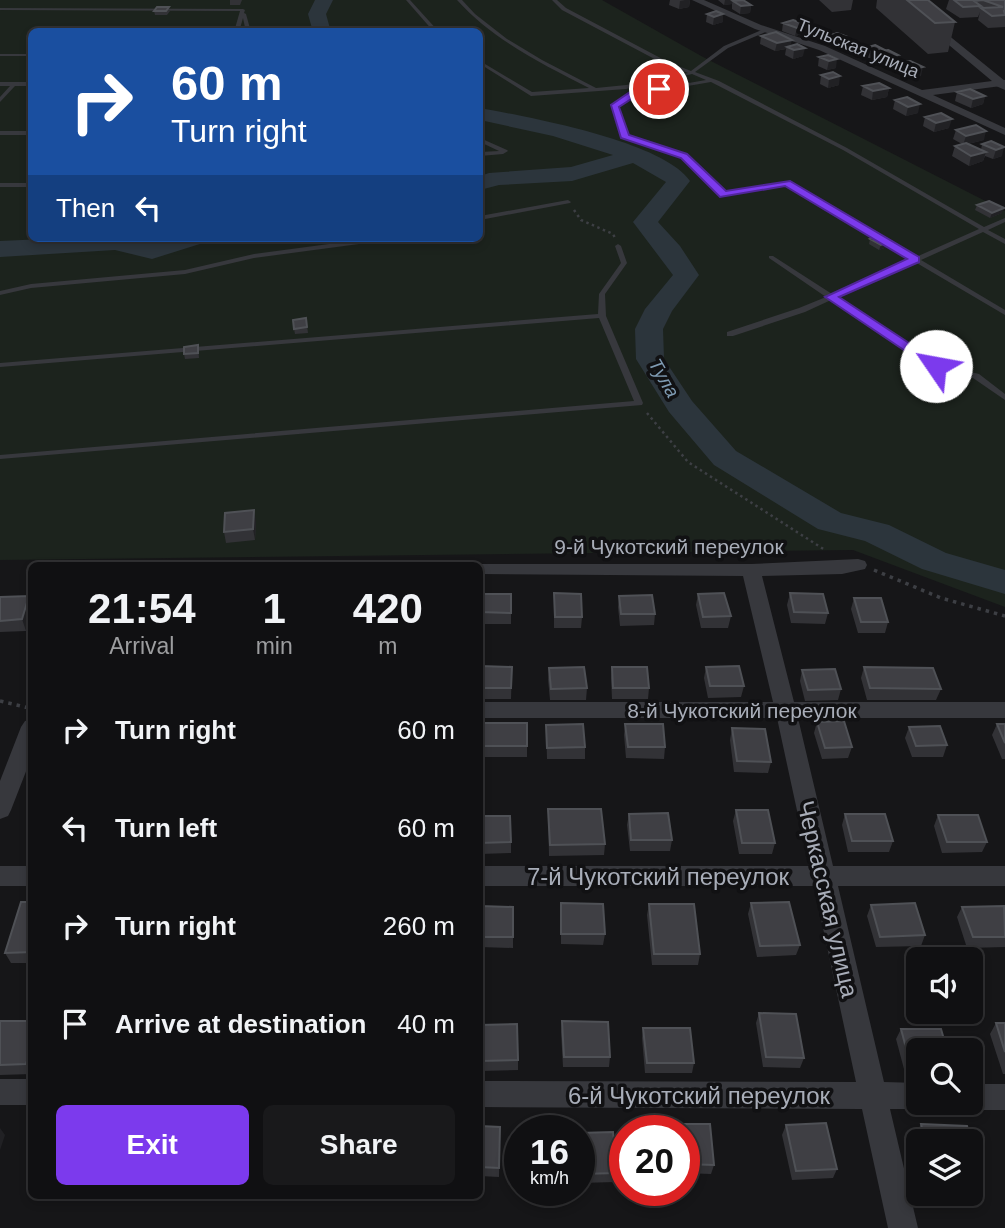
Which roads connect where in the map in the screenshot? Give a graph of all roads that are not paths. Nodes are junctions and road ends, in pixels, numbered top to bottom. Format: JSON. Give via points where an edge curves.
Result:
{"nodes":[{"id":1,"x":408,"y":0,"type":"edge"},
{"id":2,"x":459,"y":0,"type":"edge"},
{"id":3,"x":554,"y":0,"type":"edge"},
{"id":4,"x":696,"y":0,"type":"edge"},
{"id":5,"x":899,"y":0,"type":"edge"},
{"id":6,"x":0,"y":9,"type":"edge"},
{"id":7,"x":243,"y":10,"type":"junction"},
{"id":8,"x":237,"y":28,"type":"edge"},
{"id":9,"x":248,"y":28,"type":"edge"},
{"id":10,"x":433,"y":28,"type":"edge"},
{"id":11,"x":766,"y":30,"type":"junction"},
{"id":12,"x":0,"y":55,"type":"edge"},
{"id":13,"x":28,"y":55,"type":"edge"},
{"id":14,"x":483,"y":64,"type":"edge"},
{"id":15,"x":692,"y":72,"type":"junction"},
{"id":16,"x":712,"y":80,"type":"junction"},
{"id":17,"x":0,"y":84,"type":"edge"},
{"id":18,"x":14,"y":84,"type":"junction"},
{"id":19,"x":28,"y":84,"type":"edge"},
{"id":20,"x":1003,"y":85,"type":"edge"},
{"id":21,"x":596,"y":89,"type":"junction"},
{"id":22,"x":923,"y":93,"type":"junction"},
{"id":23,"x":0,"y":100,"type":"edge"},
{"id":24,"x":1005,"y":132,"type":"edge"},
{"id":25,"x":0,"y":133,"type":"edge"},
{"id":26,"x":28,"y":133,"type":"edge"},
{"id":27,"x":483,"y":141,"type":"edge"},
{"id":28,"x":483,"y":154,"type":"edge"},
{"id":29,"x":0,"y":185,"type":"edge"},
{"id":30,"x":28,"y":185,"type":"edge"},
{"id":31,"x":568,"y":202,"type":"road end"},
{"id":32,"x":483,"y":217,"type":"edge"},
{"id":33,"x":1005,"y":220,"type":"edge"},
{"id":34,"x":982,"y":230,"type":"junction"},
{"id":35,"x":359,"y":242,"type":"edge"},
{"id":36,"x":1005,"y":242,"type":"edge"},
{"id":37,"x":618,"y":246,"type":"road end"},
{"id":38,"x":771,"y":257,"type":"dead end"},
{"id":39,"x":915,"y":260,"type":"junction"},
{"id":40,"x":0,"y":293,"type":"edge"},
{"id":41,"x":831,"y":297,"type":"junction"},
{"id":42,"x":1005,"y":313,"type":"edge"},
{"id":43,"x":602,"y":316,"type":"junction"},
{"id":44,"x":730,"y":334,"type":"dead end"},
{"id":45,"x":0,"y":365,"type":"edge"},
{"id":46,"x":1005,"y":398,"type":"edge"},
{"id":47,"x":0,"y":457,"type":"edge"},
{"id":48,"x":858,"y":565,"type":"road end"},
{"id":49,"x":483,"y":568,"type":"edge"},
{"id":50,"x":751,"y":570,"type":"junction"},
{"id":51,"x":483,"y":710,"type":"edge"},
{"id":52,"x":1005,"y":710,"type":"edge"},
{"id":53,"x":786,"y":711,"type":"junction"},
{"id":54,"x":28,"y":737,"type":"edge"},
{"id":55,"x":0,"y":810,"type":"edge"},
{"id":56,"x":0,"y":876,"type":"edge"},
{"id":57,"x":28,"y":876,"type":"edge"},
{"id":58,"x":483,"y":876,"type":"edge"},
{"id":59,"x":821,"y":876,"type":"junction"},
{"id":60,"x":1005,"y":876,"type":"edge"},
{"id":61,"x":0,"y":1092,"type":"edge"},
{"id":62,"x":28,"y":1092,"type":"edge"},
{"id":63,"x":483,"y":1094,"type":"edge"},
{"id":64,"x":872,"y":1096,"type":"junction"},
{"id":65,"x":906,"y":1096,"type":"edge"},
{"id":66,"x":983,"y":1097,"type":"edge"},
{"id":67,"x":1005,"y":1097,"type":"edge"},
{"id":68,"x":903,"y":1228,"type":"edge"}],
"edges":[{"from":1,"to":10,"type":"lane"},
{"from":2,"to":21,"type":"lane","via":[[497,34]]},
{"from":3,"to":15,"type":"lane","via":[[666,63]]},
{"from":4,"to":11,"type":"street","name":"Тульская улица"},
{"from":5,"to":20,"type":"street"},
{"from":6,"to":7,"type":"lane"},
{"from":7,"to":8,"type":"lane"},
{"from":7,"to":9,"type":"lane"},
{"from":11,"to":15,"type":"lane","via":[[726,47]]},
{"from":11,"to":22,"type":"street","name":"Тульская улица","via":[[822,48]]},
{"from":12,"to":13,"type":"lane"},
{"from":14,"to":21,"type":"lane","via":[[531,94]]},
{"from":15,"to":16,"type":"lane"},
{"from":15,"to":21,"type":"lane"},
{"from":16,"to":34,"type":"lane","via":[[845,149]]},
{"from":16,"to":39,"type":"lane","via":[[633,94],[615,107],[625,136],[684,156],[724,194],[787,183]]},
{"from":17,"to":18,"type":"lane"},
{"from":18,"to":19,"type":"lane"},
{"from":18,"to":23,"type":"lane"},
{"from":20,"to":22,"type":"street"},
{"from":22,"to":24,"type":"street","name":"Тульская улица"},
{"from":25,"to":26,"type":"lane"},
{"from":27,"to":28,"type":"lane","via":[[505,151]]},
{"from":29,"to":30,"type":"lane"},
{"from":31,"to":32,"type":"lane"},
{"from":33,"to":34,"type":"lane"},
{"from":34,"to":36,"type":"lane"},
{"from":34,"to":39,"type":"lane"},
{"from":35,"to":40,"type":"lane","via":[[254,256],[185,272]]},
{"from":37,"to":43,"type":"lane","via":[[624,263],[602,294]]},
{"from":38,"to":41,"type":"lane"},
{"from":39,"to":41,"type":"lane"},
{"from":39,"to":42,"type":"lane"},
{"from":41,"to":44,"type":"lane"},
{"from":41,"to":46,"type":"lane","via":[[936,366],[976,376]]},
{"from":43,"to":45,"type":"lane"},
{"from":43,"to":47,"type":"lane","via":[[639,403]]},
{"from":48,"to":50,"type":"street","name":"9-й Чукотский переулок"},
{"from":49,"to":50,"type":"street","name":"9-й Чукотский переулок"},
{"from":50,"to":53,"type":"street","name":"Черкасская улица"},
{"from":51,"to":53,"type":"street","name":"8-й Чукотский переулок"},
{"from":52,"to":53,"type":"street","name":"8-й Чукотский переулок"},
{"from":53,"to":59,"type":"street","name":"Черкасская улица"},
{"from":54,"to":55,"type":"street"},
{"from":56,"to":57,"type":"street"},
{"from":58,"to":59,"type":"street","name":"7-й Чукотский переулок"},
{"from":59,"to":60,"type":"street","name":"7-й Чукотский переулок"},
{"from":59,"to":64,"type":"street","name":"Черкасская улица"},
{"from":61,"to":62,"type":"street"},
{"from":63,"to":64,"type":"street","name":"6-й Чукотский переулок"},
{"from":64,"to":65,"type":"street","name":"6-й Чукотский переулок"},
{"from":64,"to":68,"type":"street","name":"Черкасская улица"},
{"from":66,"to":67,"type":"street"}]}
